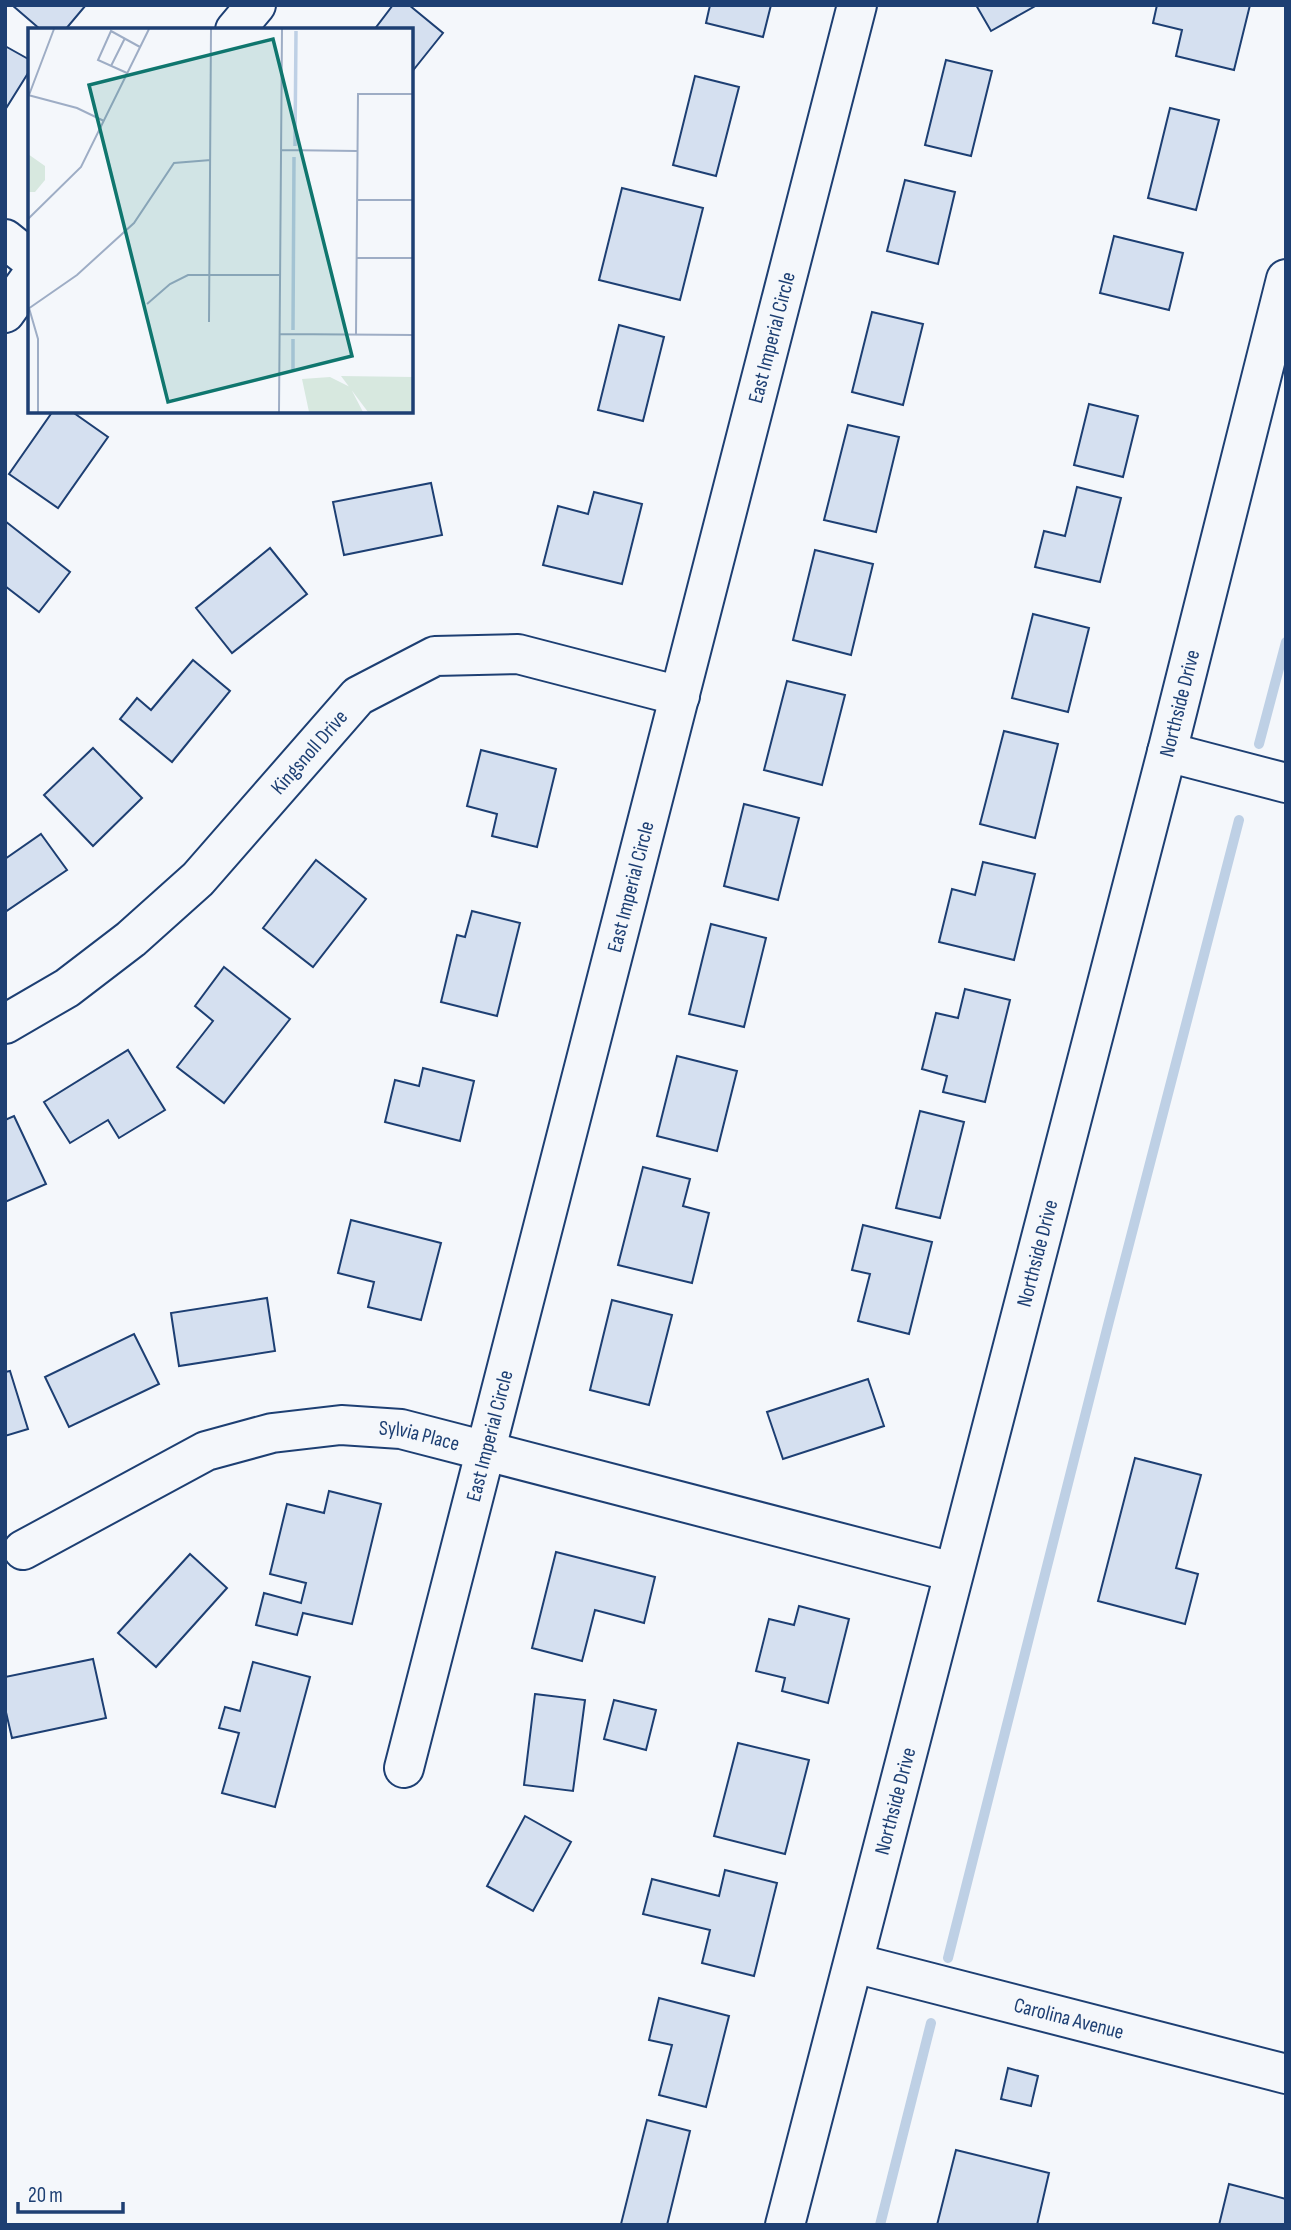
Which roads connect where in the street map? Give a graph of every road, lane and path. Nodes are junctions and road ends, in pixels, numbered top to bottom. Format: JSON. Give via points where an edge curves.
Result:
{"nodes":[{"id":1,"x":256,"y":5,"type":"edge"},
{"id":2,"x":857,"y":5,"type":"edge"},
{"id":3,"x":237,"y":28,"type":"edge"},
{"id":4,"x":5,"y":239,"type":"edge"},
{"id":5,"x":28,"y":257,"type":"edge"},
{"id":6,"x":1286,"y":279,"type":"edge"},
{"id":7,"x":28,"y":281,"type":"edge"},
{"id":8,"x":5,"y":313,"type":"edge"},
{"id":9,"x":680,"y":696,"type":"junction"},
{"id":10,"x":1167,"y":752,"type":"junction"},
{"id":11,"x":1286,"y":783,"type":"edge"},
{"id":12,"x":5,"y":1024,"type":"edge"},
{"id":13,"x":486,"y":1450,"type":"junction"},
{"id":14,"x":23,"y":1549,"type":"dead end"},
{"id":15,"x":953,"y":1572,"type":"junction"},
{"id":16,"x":404,"y":1768,"type":"dead end"},
{"id":17,"x":853,"y":1963,"type":"junction"},
{"id":18,"x":1286,"y":2074,"type":"edge"},
{"id":19,"x":785,"y":2225,"type":"edge"}],
"edges":[{"from":1,"to":3,"type":"street"},
{"from":2,"to":9,"type":"street","name":"East Imperial Circle"},
{"from":4,"to":5,"type":"street"},
{"from":6,"to":10,"type":"street","name":"Northside Drive"},
{"from":7,"to":8,"type":"street"},
{"from":9,"to":12,"type":"street","name":"Kingsnoll Drive","via":[[518,654],[435,656],[358,696],[198,879],[67,988]]},
{"from":9,"to":13,"type":"street","name":"East Imperial Circle"},
{"from":10,"to":11,"type":"street"},
{"from":10,"to":15,"type":"street","name":"Northside Drive"},
{"from":13,"to":14,"type":"street","name":"Sylvia Place","via":[[401,1429],[341,1425],[272,1433],[206,1451]]},
{"from":13,"to":15,"type":"street","name":"Sylvia Place"},
{"from":13,"to":16,"type":"street","name":"East Imperial Circle"},
{"from":15,"to":17,"type":"street","name":"Northside Drive"},
{"from":17,"to":18,"type":"street","name":"Carolina Avenue"},
{"from":17,"to":19,"type":"street","name":"Northside Drive"}]}
